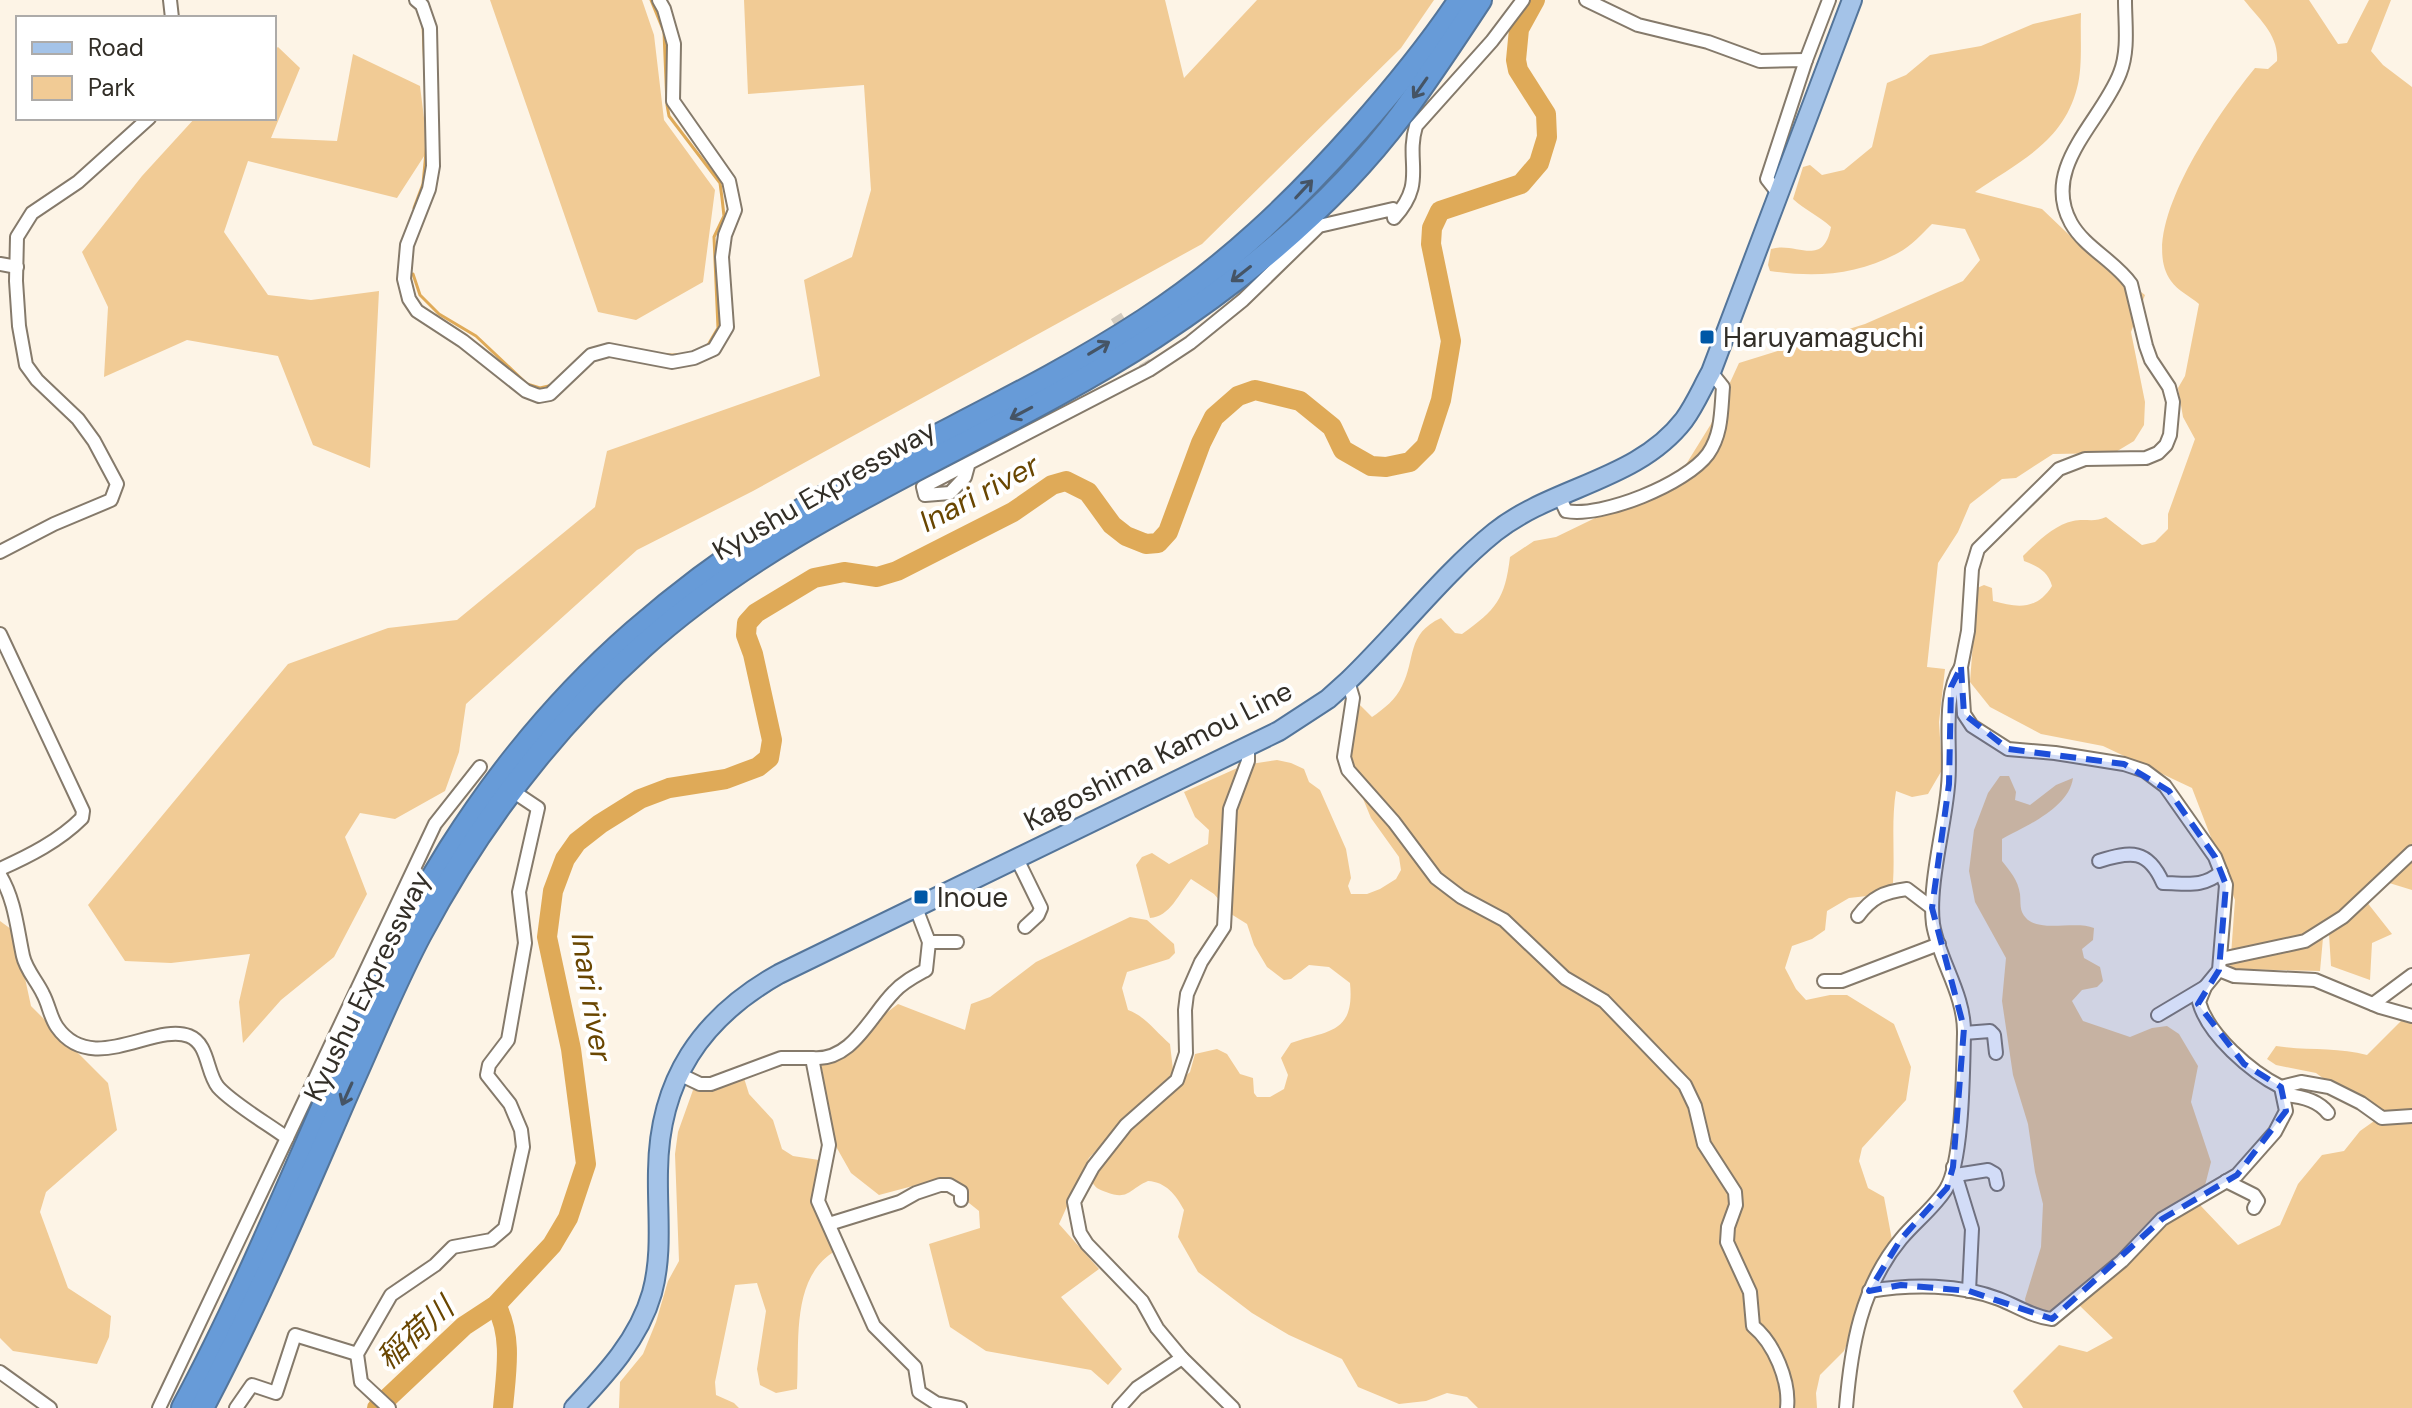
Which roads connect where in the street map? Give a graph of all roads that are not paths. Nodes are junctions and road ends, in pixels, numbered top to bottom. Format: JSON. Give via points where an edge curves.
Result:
{"nodes":[{"id":1,"x":416,"y":0,"type":"edge"},
{"id":2,"x":659,"y":0,"type":"edge"},
{"id":3,"x":1460,"y":0,"type":"edge"},
{"id":4,"x":1480,"y":0,"type":"edge"},
{"id":5,"x":1523,"y":0,"type":"edge"},
{"id":6,"x":1586,"y":0,"type":"edge"},
{"id":7,"x":1829,"y":0,"type":"edge"},
{"id":8,"x":1852,"y":0,"type":"edge"},
{"id":9,"x":2125,"y":0,"type":"edge"},
{"id":10,"x":1806,"y":60,"type":"junction"},
{"id":11,"x":147,"y":120,"type":"edge"},
{"id":12,"x":1778,"y":193,"type":"junction"},
{"id":13,"x":0,"y":264,"type":"edge"},
{"id":14,"x":17,"y":267,"type":"junction"},
{"id":15,"x":1711,"y":372,"type":"junction"},
{"id":16,"x":968,"y":466,"type":"dead end"},
{"id":17,"x":1559,"y":496,"type":"junction"},
{"id":18,"x":0,"y":552,"type":"edge"},
{"id":19,"x":0,"y":634,"type":"edge"},
{"id":20,"x":1961,"y":667,"type":"junction"},
{"id":21,"x":1348,"y":681,"type":"junction"},
{"id":22,"x":1248,"y":748,"type":"junction"},
{"id":23,"x":480,"y":767,"type":"dead end"},
{"id":24,"x":520,"y":796,"type":"dead end"},
{"id":25,"x":2412,"y":852,"type":"edge"},
{"id":26,"x":1017,"y":859,"type":"junction"},
{"id":27,"x":2099,"y":861,"type":"dead end"},
{"id":28,"x":0,"y":872,"type":"edge"},
{"id":29,"x":2221,"y":872,"type":"junction"},
{"id":30,"x":916,"y":908,"type":"junction"},
{"id":31,"x":1932,"y":908,"type":"junction"},
{"id":32,"x":1858,"y":916,"type":"dead end"},
{"id":33,"x":1025,"y":927,"type":"dead end"},
{"id":34,"x":929,"y":942,"type":"junction"},
{"id":35,"x":957,"y":942,"type":"dead end"},
{"id":36,"x":1939,"y":944,"type":"junction"},
{"id":37,"x":2220,"y":965,"type":"junction"},
{"id":38,"x":2412,"y":975,"type":"edge"},
{"id":39,"x":1824,"y":981,"type":"dead end"},
{"id":40,"x":2205,"y":987,"type":"junction"},
{"id":41,"x":2373,"y":1004,"type":"junction"},
{"id":42,"x":2158,"y":1015,"type":"dead end"},
{"id":43,"x":2412,"y":1016,"type":"edge"},
{"id":44,"x":1964,"y":1033,"type":"junction"},
{"id":45,"x":1996,"y":1053,"type":"dead end"},
{"id":46,"x":812,"y":1058,"type":"junction"},
{"id":47,"x":679,"y":1074,"type":"junction"},
{"id":48,"x":2283,"y":1091,"type":"junction"},
{"id":49,"x":2328,"y":1113,"type":"dead end"},
{"id":50,"x":2412,"y":1116,"type":"edge"},
{"id":51,"x":287,"y":1138,"type":"junction"},
{"id":52,"x":1955,"y":1171,"type":"junction"},
{"id":53,"x":2226,"y":1181,"type":"junction"},
{"id":54,"x":1997,"y":1184,"type":"dead end"},
{"id":55,"x":961,"y":1200,"type":"dead end"},
{"id":56,"x":2254,"y":1208,"type":"dead end"},
{"id":57,"x":829,"y":1224,"type":"junction"},
{"id":58,"x":1869,"y":1291,"type":"junction"},
{"id":59,"x":1969,"y":1291,"type":"junction"},
{"id":60,"x":357,"y":1354,"type":"junction"},
{"id":61,"x":1182,"y":1358,"type":"junction"},
{"id":62,"x":0,"y":1372,"type":"edge"},
{"id":63,"x":50,"y":1408,"type":"edge"},
{"id":64,"x":159,"y":1408,"type":"edge"},
{"id":65,"x":183,"y":1408,"type":"edge"},
{"id":66,"x":202,"y":1408,"type":"edge"},
{"id":67,"x":236,"y":1408,"type":"edge"},
{"id":68,"x":389,"y":1408,"type":"edge"},
{"id":69,"x":574,"y":1408,"type":"edge"},
{"id":70,"x":960,"y":1408,"type":"edge"},
{"id":71,"x":1119,"y":1408,"type":"edge"},
{"id":72,"x":1233,"y":1408,"type":"edge"},
{"id":73,"x":1787,"y":1408,"type":"edge"},
{"id":74,"x":1846,"y":1408,"type":"edge"}],
"edges":[{"from":1,"to":2,"type":"street","via":[[430,28],[433,166],[407,245],[404,279],[409,299],[417,311],[539,396],[550,394],[591,355],[609,350],[672,362],[694,358],[714,349],[727,327],[722,257],[735,210],[729,181],[673,101],[674,44]]},
{"from":65,"to":3,"type":"highway","name":"Kyushu Expressway","one_way":true,"via":[[267,1236],[405,928],[488,795],[579,685],[693,584],[773,528],[1085,356],[1200,282],[1295,199],[1383,102]]},
{"from":4,"to":66,"type":"highway","name":"Kyushu Expressway","one_way":true,"via":[[1400,116],[1358,166],[1221,290],[1096,372],[782,543],[704,596],[592,695],[501,805],[420,935]]},
{"from":5,"to":16,"type":"street","via":[[1416,126],[1415,182],[1394,218],[1393,209],[1319,226],[1190,343]]},
{"from":6,"to":10,"type":"street","via":[[1638,25],[1760,61]]},
{"from":7,"to":10,"type":"street"},
{"from":8,"to":12,"type":"main road","name":"Kagoshima Kamou Line"},
{"from":9,"to":20,"type":"street","via":[[2121,71],[2074,149],[2063,195],[2070,222],[2131,284],[2146,346],[2173,402],[2170,435],[2158,453],[2146,458],[2085,459],[2059,469],[1987,539],[1972,569]]},
{"from":10,"to":12,"type":"street","via":[[1767,179]]},
{"from":11,"to":14,"type":"street","via":[[78,182],[32,213],[17,237]]},
{"from":12,"to":15,"type":"main road","name":"Kagoshima Kamou Line"},
{"from":13,"to":14,"type":"street"},
{"from":14,"to":18,"type":"street","via":[[26,365],[78,419],[117,484],[111,500]]},
{"from":15,"to":17,"type":"main road","name":"Kagoshima Kamou Line","via":[[1684,420],[1651,451],[1622,470]]},
{"from":15,"to":17,"type":"street","via":[[1723,387],[1719,432],[1707,455],[1637,501],[1579,513],[1566,511]]},
{"from":17,"to":21,"type":"main road","name":"Kagoshima Kamou Line","via":[[1496,532]]},
{"from":19,"to":28,"type":"street","via":[[83,811],[82,818],[60,836]]},
{"from":20,"to":29,"type":"street","via":[[1964,714],[1972,726],[2008,749],[2124,764],[2157,778]]},
{"from":20,"to":31,"type":"street","via":[[1951,687],[1949,784]]},
{"from":21,"to":22,"type":"main road","name":"Kagoshima Kamou Line"},
{"from":21,"to":73,"type":"street","via":[[1353,698],[1344,757],[1348,770],[1436,878],[1504,920],[1565,978],[1604,1001],[1685,1085],[1704,1144],[1735,1192],[1727,1242],[1750,1292],[1753,1326],[1763,1334],[1778,1366]]},
{"from":22,"to":26,"type":"main road","name":"Kagoshima Kamou Line"},
{"from":22,"to":61,"type":"street","via":[[1230,809],[1224,927],[1187,994],[1186,1053],[1177,1080],[1126,1125],[1074,1202],[1080,1233],[1142,1301]]},
{"from":23,"to":51,"type":"street","via":[[435,824]]},
{"from":24,"to":60,"type":"street","via":[[538,808],[519,892],[525,943],[508,1040],[487,1075],[510,1104],[523,1147],[505,1228],[491,1240],[453,1247],[391,1295]]},
{"from":25,"to":37,"type":"street","via":[[2343,917],[2305,941]]},
{"from":26,"to":30,"type":"main road","name":"Kagoshima Kamou Line"},
{"from":26,"to":33,"type":"street","via":[[1041,908]]},
{"from":27,"to":29,"type":"street","via":[[2146,857],[2163,883],[2211,881]]},
{"from":28,"to":51,"type":"street","via":[[11,893],[24,961],[57,1028],[68,1039],[93,1048],[190,1036],[203,1048],[219,1089]]},
{"from":29,"to":37,"type":"street","via":[[2226,912]]},
{"from":30,"to":34,"type":"street"},
{"from":30,"to":47,"type":"main road","name":"Kagoshima Kamou Line","via":[[752,989],[710,1027]]},
{"from":31,"to":32,"type":"street","via":[[1907,889],[1879,895]]},
{"from":31,"to":36,"type":"street"},
{"from":34,"to":35,"type":"street"},
{"from":34,"to":46,"type":"street","via":[[926,970],[894,991],[839,1053]]},
{"from":36,"to":39,"type":"street","via":[[1842,981]]},
{"from":36,"to":44,"type":"street","via":[[1959,1000]]},
{"from":37,"to":40,"type":"street"},
{"from":37,"to":41,"type":"street","via":[[2234,976],[2315,980]]},
{"from":38,"to":41,"type":"street"},
{"from":40,"to":42,"type":"street"},
{"from":40,"to":48,"type":"street","via":[[2201,1008],[2232,1051]]},
{"from":41,"to":43,"type":"street"},
{"from":44,"to":45,"type":"street","via":[[1990,1031]]},
{"from":44,"to":52,"type":"street"},
{"from":46,"to":47,"type":"street","via":[[781,1058],[711,1084]]},
{"from":46,"to":57,"type":"street","via":[[829,1145],[818,1201]]},
{"from":47,"to":69,"type":"main road","name":"Kagoshima Kamou Line","via":[[666,1106],[659,1149],[660,1233],[652,1293],[623,1352]]},
{"from":48,"to":49,"type":"street"},
{"from":48,"to":50,"type":"street","via":[[2301,1082],[2329,1087],[2382,1118]]},
{"from":48,"to":53,"type":"street","via":[[2286,1111],[2275,1132]]},
{"from":51,"to":64,"type":"street"},
{"from":52,"to":54,"type":"street","via":[[1988,1170]]},
{"from":52,"to":58,"type":"street","via":[[1947,1188],[1895,1247]]},
{"from":52,"to":59,"type":"street","via":[[1972,1229]]},
{"from":53,"to":56,"type":"street","via":[[2254,1195]]},
{"from":53,"to":59,"type":"street","via":[[2162,1219],[2122,1261],[2052,1319]]},
{"from":55,"to":57,"type":"street","via":[[961,1192],[940,1185]]},
{"from":57,"to":70,"type":"street","via":[[874,1326],[915,1367],[919,1392],[936,1403]]},
{"from":58,"to":59,"type":"street","via":[[1901,1285]]},
{"from":58,"to":74,"type":"street","via":[[1854,1338]]},
{"from":60,"to":67,"type":"street","via":[[295,1335],[276,1393],[252,1385]]},
{"from":60,"to":68,"type":"street","via":[[361,1382]]},
{"from":61,"to":71,"type":"street","via":[[1137,1388]]},
{"from":61,"to":72,"type":"street"},
{"from":62,"to":63,"type":"street"}]}
